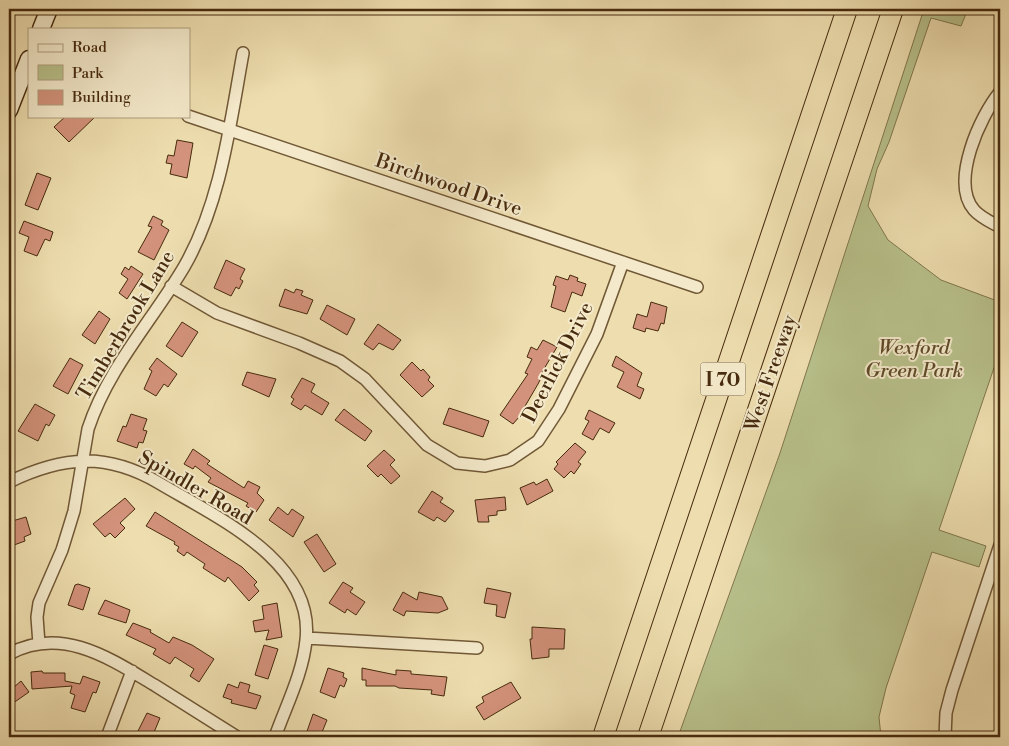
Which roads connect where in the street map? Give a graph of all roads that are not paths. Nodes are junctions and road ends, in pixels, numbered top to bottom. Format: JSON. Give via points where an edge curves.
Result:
{"nodes":[{"id":1,"x":49,"y":9,"type":"edge"},
{"id":2,"x":847,"y":9,"type":"edge"},
{"id":3,"x":893,"y":9,"type":"edge"},
{"id":4,"x":41,"y":28,"type":"edge"},
{"id":5,"x":243,"y":53,"type":"dead end"},
{"id":6,"x":28,"y":61,"type":"edge"},
{"id":7,"x":1000,"y":92,"type":"edge"},
{"id":8,"x":9,"y":110,"type":"edge"},
{"id":9,"x":190,"y":117,"type":"edge"},
{"id":10,"x":228,"y":130,"type":"junction"},
{"id":11,"x":1000,"y":227,"type":"edge"},
{"id":12,"x":623,"y":262,"type":"junction"},
{"id":13,"x":171,"y":286,"type":"junction"},
{"id":14,"x":697,"y":287,"type":"dead end"},
{"id":15,"x":83,"y":460,"type":"junction"},
{"id":16,"x":9,"y":482,"type":"edge"},
{"id":17,"x":1000,"y":545,"type":"edge"},
{"id":18,"x":307,"y":638,"type":"junction"},
{"id":19,"x":40,"y":644,"type":"junction"},
{"id":20,"x":476,"y":648,"type":"dead end"},
{"id":21,"x":9,"y":654,"type":"edge"},
{"id":22,"x":132,"y":672,"type":"junction"},
{"id":23,"x":107,"y":737,"type":"edge"},
{"id":24,"x":236,"y":737,"type":"edge"},
{"id":25,"x":274,"y":737,"type":"edge"},
{"id":26,"x":603,"y":737,"type":"edge"},
{"id":27,"x":648,"y":737,"type":"edge"},
{"id":28,"x":945,"y":737,"type":"edge"}],
"edges":[{"from":1,"to":4,"type":"main road"},
{"from":2,"to":26,"type":"highway","number":"I 70"},
{"from":3,"to":27,"type":"highway","name":"West Freeway","number":"I 70"},
{"from":5,"to":10,"type":"street","name":"Timberbrook Lane"},
{"from":6,"to":8,"type":"main road"},
{"from":7,"to":11,"type":"street","via":[[985,114],[965,173],[965,187],[973,210]]},
{"from":9,"to":10,"type":"street","name":"Birchwood Drive"},
{"from":10,"to":12,"type":"street","name":"Birchwood Drive"},
{"from":10,"to":13,"type":"street","name":"Timberbrook Lane","via":[[208,214]]},
{"from":12,"to":13,"type":"street","name":"Deerlick Drive","via":[[597,334],[544,433],[538,441],[510,460],[485,466],[457,463],[427,445],[366,379],[340,361],[217,313]]},
{"from":12,"to":14,"type":"street","name":"Birchwood Drive"},
{"from":13,"to":15,"type":"street","name":"Timberbrook Lane","via":[[120,361],[99,400],[88,429]]},
{"from":15,"to":16,"type":"street","name":"Spindler Road","via":[[46,466]]},
{"from":15,"to":18,"type":"street","name":"Spindler Road","via":[[117,465],[145,474],[253,541],[280,563],[291,578],[304,607]]},
{"from":15,"to":19,"type":"street","name":"Timberbrook Lane","via":[[69,527],[40,603],[37,616]]},
{"from":17,"to":28,"type":"street","via":[[952,690],[946,713]]},
{"from":18,"to":20,"type":"street"},
{"from":18,"to":25,"type":"street","name":"Spindler Road","via":[[303,660]]},
{"from":19,"to":21,"type":"street"},
{"from":19,"to":22,"type":"street","via":[[61,642],[84,647]]},
{"from":22,"to":23,"type":"street"},
{"from":22,"to":24,"type":"street"}]}
